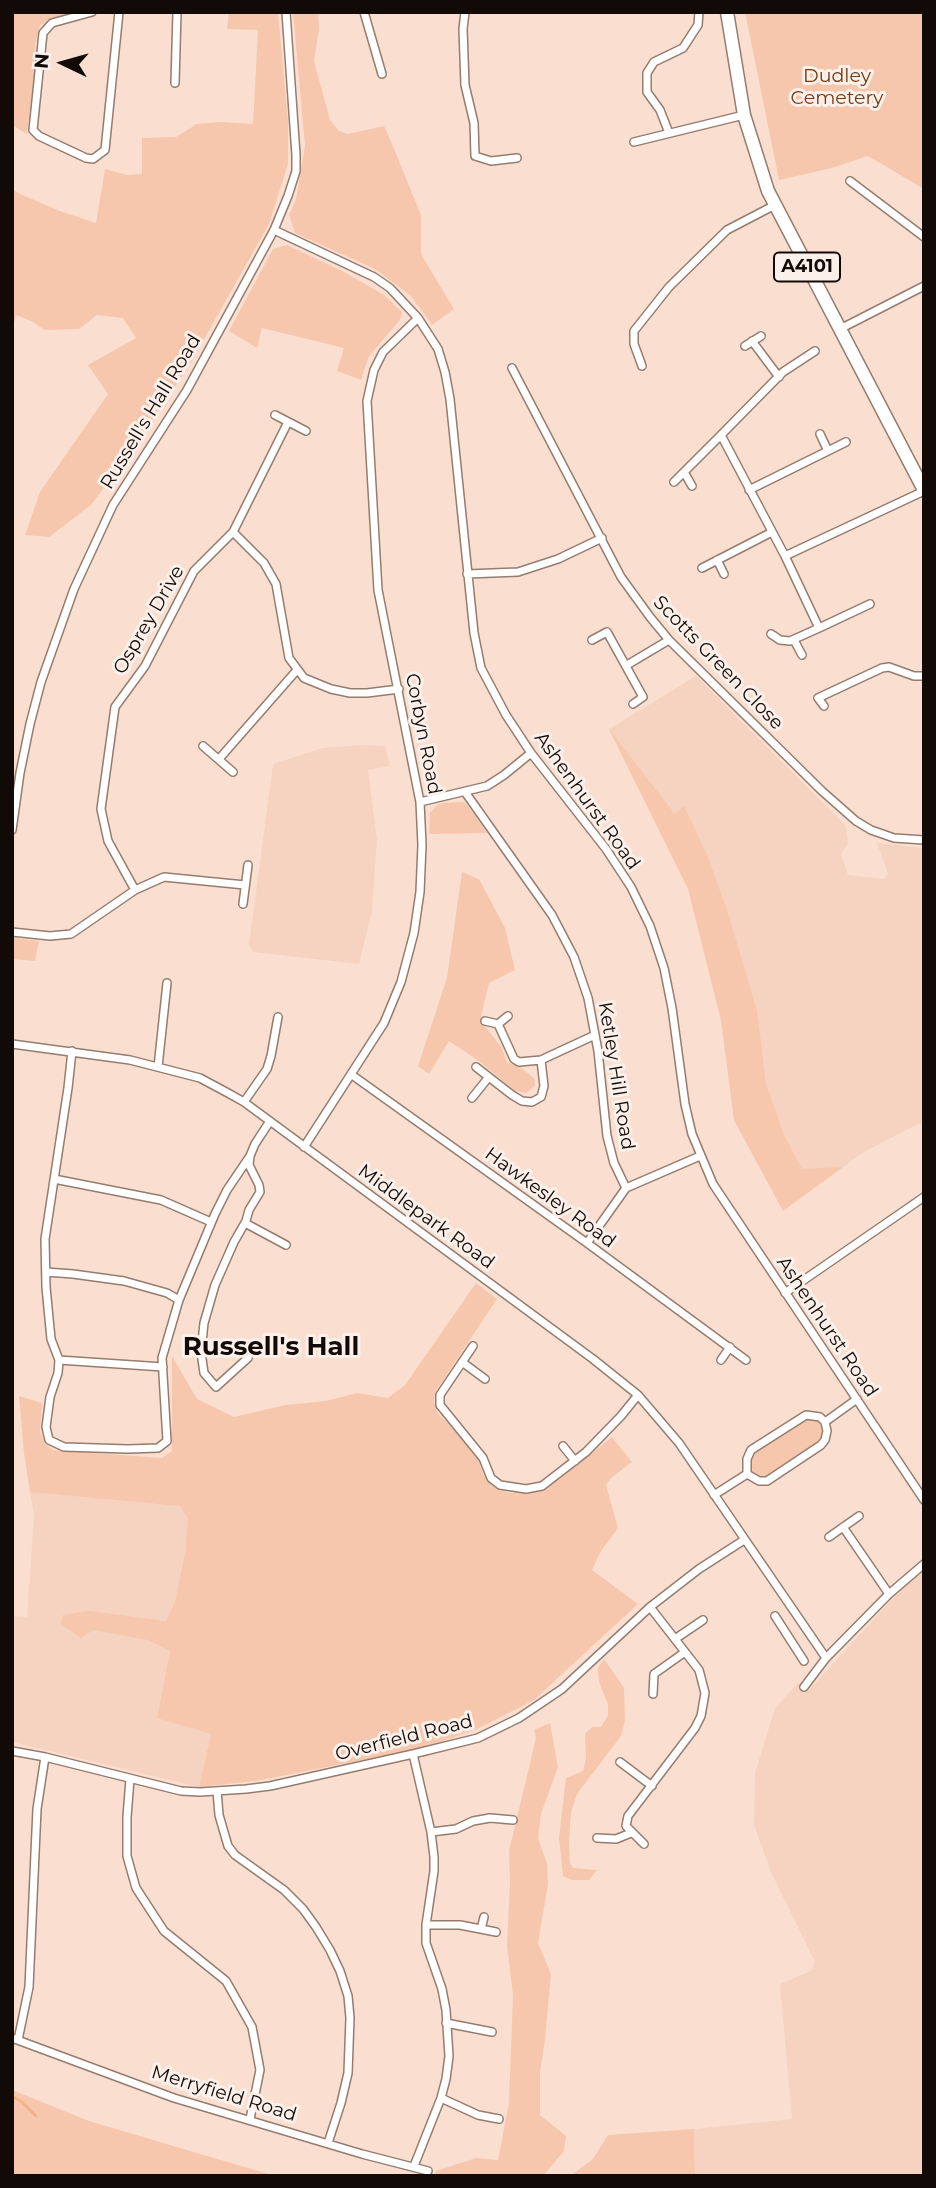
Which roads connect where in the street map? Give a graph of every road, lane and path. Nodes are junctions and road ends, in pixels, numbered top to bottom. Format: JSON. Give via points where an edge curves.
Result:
{"nodes":[{"id":1,"x":92,"y":12,"type":"edge"},
{"id":2,"x":119,"y":12,"type":"edge"},
{"id":3,"x":177,"y":12,"type":"edge"},
{"id":4,"x":286,"y":12,"type":"edge"},
{"id":5,"x":364,"y":12,"type":"edge"},
{"id":6,"x":465,"y":12,"type":"edge"},
{"id":7,"x":699,"y":12,"type":"edge"},
{"id":8,"x":727,"y":12,"type":"edge"},
{"id":9,"x":382,"y":74,"type":"dead end"},
{"id":10,"x":175,"y":83,"type":"dead end"},
{"id":11,"x":744,"y":115,"type":"junction"},
{"id":12,"x":669,"y":133,"type":"junction"},
{"id":13,"x":634,"y":142,"type":"dead end"},
{"id":14,"x":517,"y":158,"type":"dead end"},
{"id":15,"x":850,"y":181,"type":"dead end"},
{"id":16,"x":775,"y":205,"type":"junction"},
{"id":17,"x":274,"y":230,"type":"junction"},
{"id":18,"x":924,"y":237,"type":"edge"},
{"id":19,"x":924,"y":286,"type":"edge"},
{"id":20,"x":418,"y":318,"type":"junction"},
{"id":21,"x":840,"y":329,"type":"junction"},
{"id":22,"x":761,"y":336,"type":"dead end"},
{"id":23,"x":752,"y":341,"type":"junction"},
{"id":24,"x":745,"y":346,"type":"dead end"},
{"id":25,"x":815,"y":351,"type":"dead end"},
{"id":26,"x":803,"y":359,"type":"junction"},
{"id":27,"x":642,"y":366,"type":"dead end"},
{"id":28,"x":512,"y":368,"type":"dead end"},
{"id":29,"x":808,"y":368,"type":"dead end"},
{"id":30,"x":779,"y":377,"type":"junction"},
{"id":31,"x":275,"y":415,"type":"dead end"},
{"id":32,"x":288,"y":422,"type":"junction"},
{"id":33,"x":306,"y":431,"type":"dead end"},
{"id":34,"x":721,"y":435,"type":"junction"},
{"id":35,"x":821,"y":435,"type":"dead end"},
{"id":36,"x":846,"y":442,"type":"dead end"},
{"id":37,"x":828,"y":451,"type":"junction"},
{"id":38,"x":684,"y":472,"type":"junction"},
{"id":39,"x":674,"y":482,"type":"dead end"},
{"id":40,"x":692,"y":486,"type":"dead end"},
{"id":41,"x":750,"y":491,"type":"junction"},
{"id":42,"x":924,"y":491,"type":"edge"},
{"id":43,"x":233,"y":533,"type":"junction"},
{"id":44,"x":772,"y":533,"type":"junction"},
{"id":45,"x":602,"y":538,"type":"junction"},
{"id":46,"x":785,"y":556,"type":"junction"},
{"id":47,"x":717,"y":560,"type":"junction"},
{"id":48,"x":702,"y":569,"type":"dead end"},
{"id":49,"x":724,"y":574,"type":"dead end"},
{"id":50,"x":467,"y":575,"type":"junction"},
{"id":51,"x":870,"y":604,"type":"dead end"},
{"id":52,"x":819,"y":628,"type":"junction"},
{"id":53,"x":771,"y":634,"type":"dead end"},
{"id":54,"x":592,"y":640,"type":"dead end"},
{"id":55,"x":669,"y":640,"type":"junction"},
{"id":56,"x":794,"y":640,"type":"junction"},
{"id":57,"x":802,"y":655,"type":"dead end"},
{"id":58,"x":627,"y":665,"type":"junction"},
{"id":59,"x":297,"y":670,"type":"junction"},
{"id":60,"x":924,"y":676,"type":"edge"},
{"id":61,"x":399,"y":690,"type":"junction"},
{"id":62,"x":633,"y":704,"type":"dead end"},
{"id":63,"x":824,"y":706,"type":"dead end"},
{"id":64,"x":203,"y":746,"type":"dead end"},
{"id":65,"x":531,"y":753,"type":"junction"},
{"id":66,"x":219,"y":759,"type":"junction"},
{"id":67,"x":233,"y":772,"type":"dead end"},
{"id":68,"x":16,"y":773,"type":"edge"},
{"id":69,"x":465,"y":792,"type":"junction"},
{"id":70,"x":420,"y":802,"type":"junction"},
{"id":71,"x":12,"y":830,"type":"edge"},
{"id":72,"x":924,"y":840,"type":"edge"},
{"id":73,"x":248,"y":865,"type":"dead end"},
{"id":74,"x":245,"y":885,"type":"junction"},
{"id":75,"x":135,"y":890,"type":"junction"},
{"id":76,"x":243,"y":904,"type":"dead end"},
{"id":77,"x":12,"y":932,"type":"edge"},
{"id":78,"x":167,"y":983,"type":"dead end"},
{"id":79,"x":508,"y":1016,"type":"dead end"},
{"id":80,"x":278,"y":1017,"type":"dead end"},
{"id":81,"x":485,"y":1021,"type":"dead end"},
{"id":82,"x":498,"y":1024,"type":"junction"},
{"id":83,"x":595,"y":1035,"type":"junction"},
{"id":84,"x":12,"y":1044,"type":"edge"},
{"id":85,"x":72,"y":1051,"type":"junction"},
{"id":86,"x":541,"y":1060,"type":"junction"},
{"id":87,"x":158,"y":1067,"type":"junction"},
{"id":88,"x":476,"y":1067,"type":"dead end"},
{"id":89,"x":352,"y":1075,"type":"junction"},
{"id":90,"x":488,"y":1078,"type":"junction"},
{"id":91,"x":472,"y":1098,"type":"dead end"},
{"id":92,"x":244,"y":1102,"type":"junction"},
{"id":93,"x":270,"y":1121,"type":"junction"},
{"id":94,"x":304,"y":1147,"type":"junction"},
{"id":95,"x":250,"y":1156,"type":"junction"},
{"id":96,"x":700,"y":1156,"type":"junction"},
{"id":97,"x":54,"y":1179,"type":"junction"},
{"id":98,"x":626,"y":1188,"type":"junction"},
{"id":99,"x":924,"y":1197,"type":"edge"},
{"id":100,"x":211,"y":1222,"type":"junction"},
{"id":101,"x":244,"y":1223,"type":"junction"},
{"id":102,"x":587,"y":1243,"type":"junction"},
{"id":103,"x":286,"y":1245,"type":"dead end"},
{"id":104,"x":46,"y":1272,"type":"junction"},
{"id":105,"x":785,"y":1293,"type":"junction"},
{"id":106,"x":180,"y":1300,"type":"junction"},
{"id":107,"x":473,"y":1346,"type":"dead end"},
{"id":108,"x":730,"y":1347,"type":"junction"},
{"id":109,"x":248,"y":1358,"type":"dead end"},
{"id":110,"x":59,"y":1360,"type":"junction"},
{"id":111,"x":721,"y":1360,"type":"dead end"},
{"id":112,"x":746,"y":1360,"type":"dead end"},
{"id":113,"x":462,"y":1362,"type":"junction"},
{"id":114,"x":163,"y":1367,"type":"junction"},
{"id":115,"x":485,"y":1379,"type":"dead end"},
{"id":116,"x":638,"y":1395,"type":"junction"},
{"id":117,"x":857,"y":1399,"type":"junction"},
{"id":118,"x":825,"y":1422,"type":"junction"},
{"id":119,"x":564,"y":1446,"type":"dead end"},
{"id":120,"x":575,"y":1461,"type":"junction"},
{"id":121,"x":747,"y":1474,"type":"junction"},
{"id":122,"x":714,"y":1495,"type":"junction"},
{"id":123,"x":924,"y":1500,"type":"edge"},
{"id":124,"x":859,"y":1516,"type":"dead end"},
{"id":125,"x":843,"y":1527,"type":"junction"},
{"id":126,"x":829,"y":1537,"type":"dead end"},
{"id":127,"x":744,"y":1540,"type":"junction"},
{"id":128,"x":924,"y":1564,"type":"edge"},
{"id":129,"x":889,"y":1594,"type":"junction"},
{"id":130,"x":650,"y":1607,"type":"junction"},
{"id":131,"x":775,"y":1616,"type":"dead end"},
{"id":132,"x":797,"y":1616,"type":"junction"},
{"id":133,"x":703,"y":1620,"type":"dead end"},
{"id":134,"x":783,"y":1629,"type":"junction"},
{"id":135,"x":675,"y":1639,"type":"junction"},
{"id":136,"x":685,"y":1652,"type":"junction"},
{"id":137,"x":827,"y":1658,"type":"junction"},
{"id":138,"x":804,"y":1661,"type":"dead end"},
{"id":139,"x":804,"y":1687,"type":"dead end"},
{"id":140,"x":653,"y":1694,"type":"dead end"},
{"id":141,"x":12,"y":1751,"type":"edge"},
{"id":142,"x":413,"y":1754,"type":"junction"},
{"id":143,"x":45,"y":1757,"type":"junction"},
{"id":144,"x":620,"y":1762,"type":"dead end"},
{"id":145,"x":130,"y":1779,"type":"junction"},
{"id":146,"x":652,"y":1786,"type":"junction"},
{"id":147,"x":217,"y":1791,"type":"junction"},
{"id":148,"x":513,"y":1820,"type":"dead end"},
{"id":149,"x":430,"y":1832,"type":"junction"},
{"id":150,"x":631,"y":1833,"type":"junction"},
{"id":151,"x":597,"y":1838,"type":"dead end"},
{"id":152,"x":644,"y":1844,"type":"dead end"},
{"id":153,"x":484,"y":1917,"type":"dead end"},
{"id":154,"x":426,"y":1925,"type":"junction"},
{"id":155,"x":481,"y":1929,"type":"junction"},
{"id":156,"x":496,"y":1933,"type":"dead end"},
{"id":157,"x":446,"y":2023,"type":"junction"},
{"id":158,"x":492,"y":2032,"type":"dead end"},
{"id":159,"x":15,"y":2039,"type":"edge"},
{"id":160,"x":441,"y":2098,"type":"junction"},
{"id":161,"x":250,"y":2119,"type":"junction"},
{"id":162,"x":499,"y":2119,"type":"dead end"},
{"id":163,"x":328,"y":2143,"type":"junction"},
{"id":164,"x":414,"y":2166,"type":"junction"},
{"id":165,"x":428,"y":2171,"type":"dead end"}],
"edges":[{"from":1,"to":2,"type":"street","via":[[52,23],[43,33],[33,130],[86,159],[105,150]]},
{"from":3,"to":10,"type":"street"},
{"from":4,"to":17,"type":"street","name":"Russell's Hall Road","via":[[296,171]]},
{"from":5,"to":9,"type":"street"},
{"from":6,"to":14,"type":"street","via":[[465,85],[474,123],[474,156],[491,161]]},
{"from":7,"to":12,"type":"street","via":[[698,25],[682,48],[654,62],[647,73],[647,92]]},
{"from":8,"to":11,"type":"main road","number":"A4101"},
{"from":11,"to":12,"type":"street"},
{"from":11,"to":16,"type":"main road","number":"A4101"},
{"from":12,"to":13,"type":"street"},
{"from":15,"to":18,"type":"street"},
{"from":16,"to":21,"type":"main road","number":"A4101"},
{"from":16,"to":27,"type":"street","via":[[727,230],[669,287],[634,331]]},
{"from":17,"to":20,"type":"street","name":"Ashenhurst Road","via":[[374,277]]},
{"from":17,"to":68,"type":"street","name":"Russell's Hall Road","via":[[187,390],[113,505],[74,589],[41,682]]},
{"from":19,"to":21,"type":"street"},
{"from":20,"to":50,"type":"street","name":"Ashenhurst Road","via":[[438,349],[445,372]]},
{"from":20,"to":61,"type":"street","name":"Corbyn Road","via":[[383,352],[367,401],[376,569]]},
{"from":21,"to":42,"type":"main road","number":"A4101"},
{"from":22,"to":23,"type":"street"},
{"from":23,"to":24,"type":"street"},
{"from":23,"to":30,"type":"street"},
{"from":25,"to":26,"type":"street"},
{"from":26,"to":29,"type":"street"},
{"from":26,"to":30,"type":"street"},
{"from":28,"to":45,"type":"street","name":"Scotts Green Close"},
{"from":30,"to":34,"type":"street"},
{"from":31,"to":32,"type":"street"},
{"from":32,"to":33,"type":"street"},
{"from":32,"to":43,"type":"street","name":"Osprey Drive"},
{"from":34,"to":38,"type":"street"},
{"from":34,"to":41,"type":"street"},
{"from":35,"to":37,"type":"street"},
{"from":36,"to":37,"type":"street"},
{"from":37,"to":41,"type":"street"},
{"from":38,"to":39,"type":"street"},
{"from":38,"to":40,"type":"street"},
{"from":41,"to":44,"type":"street"},
{"from":42,"to":46,"type":"street"},
{"from":43,"to":59,"type":"street","via":[[264,563],[276,583],[289,658]]},
{"from":43,"to":75,"type":"street","name":"Osprey Drive","via":[[194,572],[145,666],[115,707],[101,809],[108,841]]},
{"from":44,"to":46,"type":"street"},
{"from":44,"to":47,"type":"street"},
{"from":45,"to":50,"type":"street","via":[[519,572]]},
{"from":45,"to":55,"type":"street","name":"Scotts Green Close","via":[[621,577]]},
{"from":46,"to":52,"type":"street"},
{"from":47,"to":48,"type":"street"},
{"from":47,"to":49,"type":"street"},
{"from":50,"to":65,"type":"street","name":"Ashenhurst Road","via":[[481,668]]},
{"from":51,"to":52,"type":"street"},
{"from":52,"to":56,"type":"street"},
{"from":53,"to":56,"type":"street","via":[[780,640]]},
{"from":54,"to":58,"type":"street","via":[[607,632]]},
{"from":55,"to":58,"type":"street"},
{"from":55,"to":72,"type":"street","name":"Scotts Green Close","via":[[856,821],[894,838]]},
{"from":56,"to":57,"type":"street"},
{"from":58,"to":62,"type":"street","via":[[643,697]]},
{"from":59,"to":61,"type":"street","via":[[315,684],[341,691]]},
{"from":59,"to":66,"type":"street"},
{"from":60,"to":63,"type":"street","via":[[882,668],[818,698]]},
{"from":61,"to":70,"type":"street","name":"Corbyn Road"},
{"from":64,"to":66,"type":"street"},
{"from":65,"to":69,"type":"street","via":[[487,786]]},
{"from":65,"to":96,"type":"street","name":"Ashenhurst Road","via":[[606,849],[650,926],[664,968],[685,1104]]},
{"from":66,"to":67,"type":"street"},
{"from":68,"to":71,"type":"street","name":"Russell's Hall Road"},
{"from":69,"to":70,"type":"street"},
{"from":69,"to":83,"type":"street","name":"Ketley Hill Road","via":[[552,915],[575,957]]},
{"from":70,"to":89,"type":"street","name":"Corbyn Road","via":[[420,892],[414,933],[384,1023]]},
{"from":73,"to":74,"type":"street"},
{"from":74,"to":75,"type":"street","via":[[164,877]]},
{"from":74,"to":76,"type":"street"},
{"from":75,"to":77,"type":"street","via":[[71,934]]},
{"from":78,"to":87,"type":"street"},
{"from":79,"to":82,"type":"street"},
{"from":80,"to":92,"type":"street","via":[[267,1069]]},
{"from":81,"to":82,"type":"street"},
{"from":82,"to":86,"type":"street","via":[[514,1059]]},
{"from":83,"to":86,"type":"street"},
{"from":83,"to":98,"type":"street","name":"Ketley Hill Road","via":[[607,1136]]},
{"from":84,"to":85,"type":"street","name":"Middlepark Road"},
{"from":85,"to":87,"type":"street","name":"Middlepark Road"},
{"from":85,"to":97,"type":"street"},
{"from":86,"to":90,"type":"street","via":[[544,1086],[537,1101],[523,1101]]},
{"from":87,"to":92,"type":"street","name":"Middlepark Road","via":[[200,1079]]},
{"from":88,"to":90,"type":"street"},
{"from":89,"to":94,"type":"street","name":"Corbyn Road"},
{"from":89,"to":102,"type":"street","name":"Hawkesley Road"},
{"from":90,"to":91,"type":"street"},
{"from":92,"to":93,"type":"street","name":"Middlepark Road"},
{"from":93,"to":94,"type":"street","name":"Middlepark Road"},
{"from":93,"to":95,"type":"street"},
{"from":94,"to":116,"type":"street","name":"Middlepark Road"},
{"from":95,"to":100,"type":"street"},
{"from":95,"to":101,"type":"street","via":[[260,1192]]},
{"from":96,"to":98,"type":"street"},
{"from":96,"to":105,"type":"street","name":"Ashenhurst Road","via":[[713,1184]]},
{"from":97,"to":100,"type":"street","via":[[161,1200]]},
{"from":97,"to":104,"type":"street","via":[[45,1239]]},
{"from":98,"to":102,"type":"street"},
{"from":99,"to":105,"type":"street"},
{"from":100,"to":106,"type":"street"},
{"from":101,"to":103,"type":"street"},
{"from":101,"to":109,"type":"street","via":[[215,1285],[201,1352],[204,1373],[216,1387]]},
{"from":102,"to":108,"type":"street","name":"Hawkesley Road"},
{"from":104,"to":106,"type":"street","via":[[124,1281]]},
{"from":104,"to":110,"type":"street","via":[[51,1339]]},
{"from":105,"to":117,"type":"street","name":"Ashenhurst Road"},
{"from":106,"to":114,"type":"street"},
{"from":107,"to":113,"type":"street"},
{"from":108,"to":111,"type":"street"},
{"from":108,"to":112,"type":"street","name":"Hawkesley Road"},
{"from":110,"to":114,"type":"street"},
{"from":110,"to":114,"type":"street","via":[[46,1427],[50,1440],[64,1447],[148,1449],[163,1445],[168,1436]]},
{"from":113,"to":115,"type":"street"},
{"from":113,"to":120,"type":"street","via":[[440,1395],[440,1405],[483,1458],[491,1478],[500,1485],[542,1486]]},
{"from":116,"to":120,"type":"street"},
{"from":116,"to":122,"type":"street","name":"Middlepark Road","via":[[679,1443]]},
{"from":117,"to":118,"type":"street"},
{"from":117,"to":123,"type":"street","name":"Ashenhurst Road"},
{"from":118,"to":121,"type":"street","via":[[806,1415],[751,1450]]},
{"from":118,"to":121,"type":"street","via":[[827,1431],[821,1445],[768,1481]]},
{"from":119,"to":120,"type":"street"},
{"from":121,"to":122,"type":"street"},
{"from":122,"to":127,"type":"street","name":"Middlepark Road"},
{"from":124,"to":125,"type":"street"},
{"from":125,"to":126,"type":"street"},
{"from":125,"to":129,"type":"street"},
{"from":127,"to":130,"type":"street","name":"Overfield Road"},
{"from":127,"to":132,"type":"street","name":"Middlepark Road"},
{"from":128,"to":129,"type":"street"},
{"from":129,"to":137,"type":"street"},
{"from":130,"to":135,"type":"street"},
{"from":130,"to":142,"type":"street","name":"Overfield Road","via":[[562,1689],[519,1718],[478,1738]]},
{"from":131,"to":134,"type":"street"},
{"from":132,"to":134,"type":"street"},
{"from":132,"to":137,"type":"street","name":"Middlepark Road"},
{"from":133,"to":135,"type":"street"},
{"from":134,"to":138,"type":"street"},
{"from":135,"to":136,"type":"street"},
{"from":136,"to":140,"type":"street","via":[[654,1674]]},
{"from":136,"to":146,"type":"street","via":[[703,1679],[701,1716]]},
{"from":137,"to":139,"type":"street"},
{"from":141,"to":143,"type":"street","name":"Overfield Road"},
{"from":142,"to":147,"type":"street","name":"Overfield Road","via":[[270,1786]]},
{"from":142,"to":149,"type":"street"},
{"from":143,"to":145,"type":"street","name":"Overfield Road"},
{"from":143,"to":159,"type":"street","via":[[37,1808],[29,1987]]},
{"from":144,"to":146,"type":"street"},
{"from":145,"to":147,"type":"street","name":"Overfield Road","via":[[181,1791]]},
{"from":145,"to":161,"type":"street","via":[[127,1856],[136,1888],[164,1931],[226,1980],[252,2027],[260,2070]]},
{"from":146,"to":150,"type":"street","via":[[628,1816],[626,1826]]},
{"from":147,"to":163,"type":"street","via":[[228,1846],[303,1909],[330,1950],[344,1984],[350,2018],[348,2073]]},
{"from":148,"to":149,"type":"street","via":[[490,1818]]},
{"from":149,"to":154,"type":"street","via":[[434,1871]]},
{"from":150,"to":151,"type":"street","via":[[616,1839]]},
{"from":150,"to":152,"type":"street"},
{"from":153,"to":155,"type":"street"},
{"from":154,"to":155,"type":"street"},
{"from":154,"to":157,"type":"street","via":[[426,1943],[442,1989]]},
{"from":155,"to":156,"type":"street"},
{"from":157,"to":158,"type":"street"},
{"from":157,"to":160,"type":"street","via":[[449,2056]]},
{"from":159,"to":161,"type":"street","name":"Merryfield Road","via":[[174,2098]]},
{"from":160,"to":162,"type":"street"},
{"from":160,"to":164,"type":"street"},
{"from":161,"to":163,"type":"street","name":"Merryfield Road"},
{"from":163,"to":164,"type":"street","name":"Merryfield Road"},
{"from":164,"to":165,"type":"street","name":"Merryfield Road"}]}
